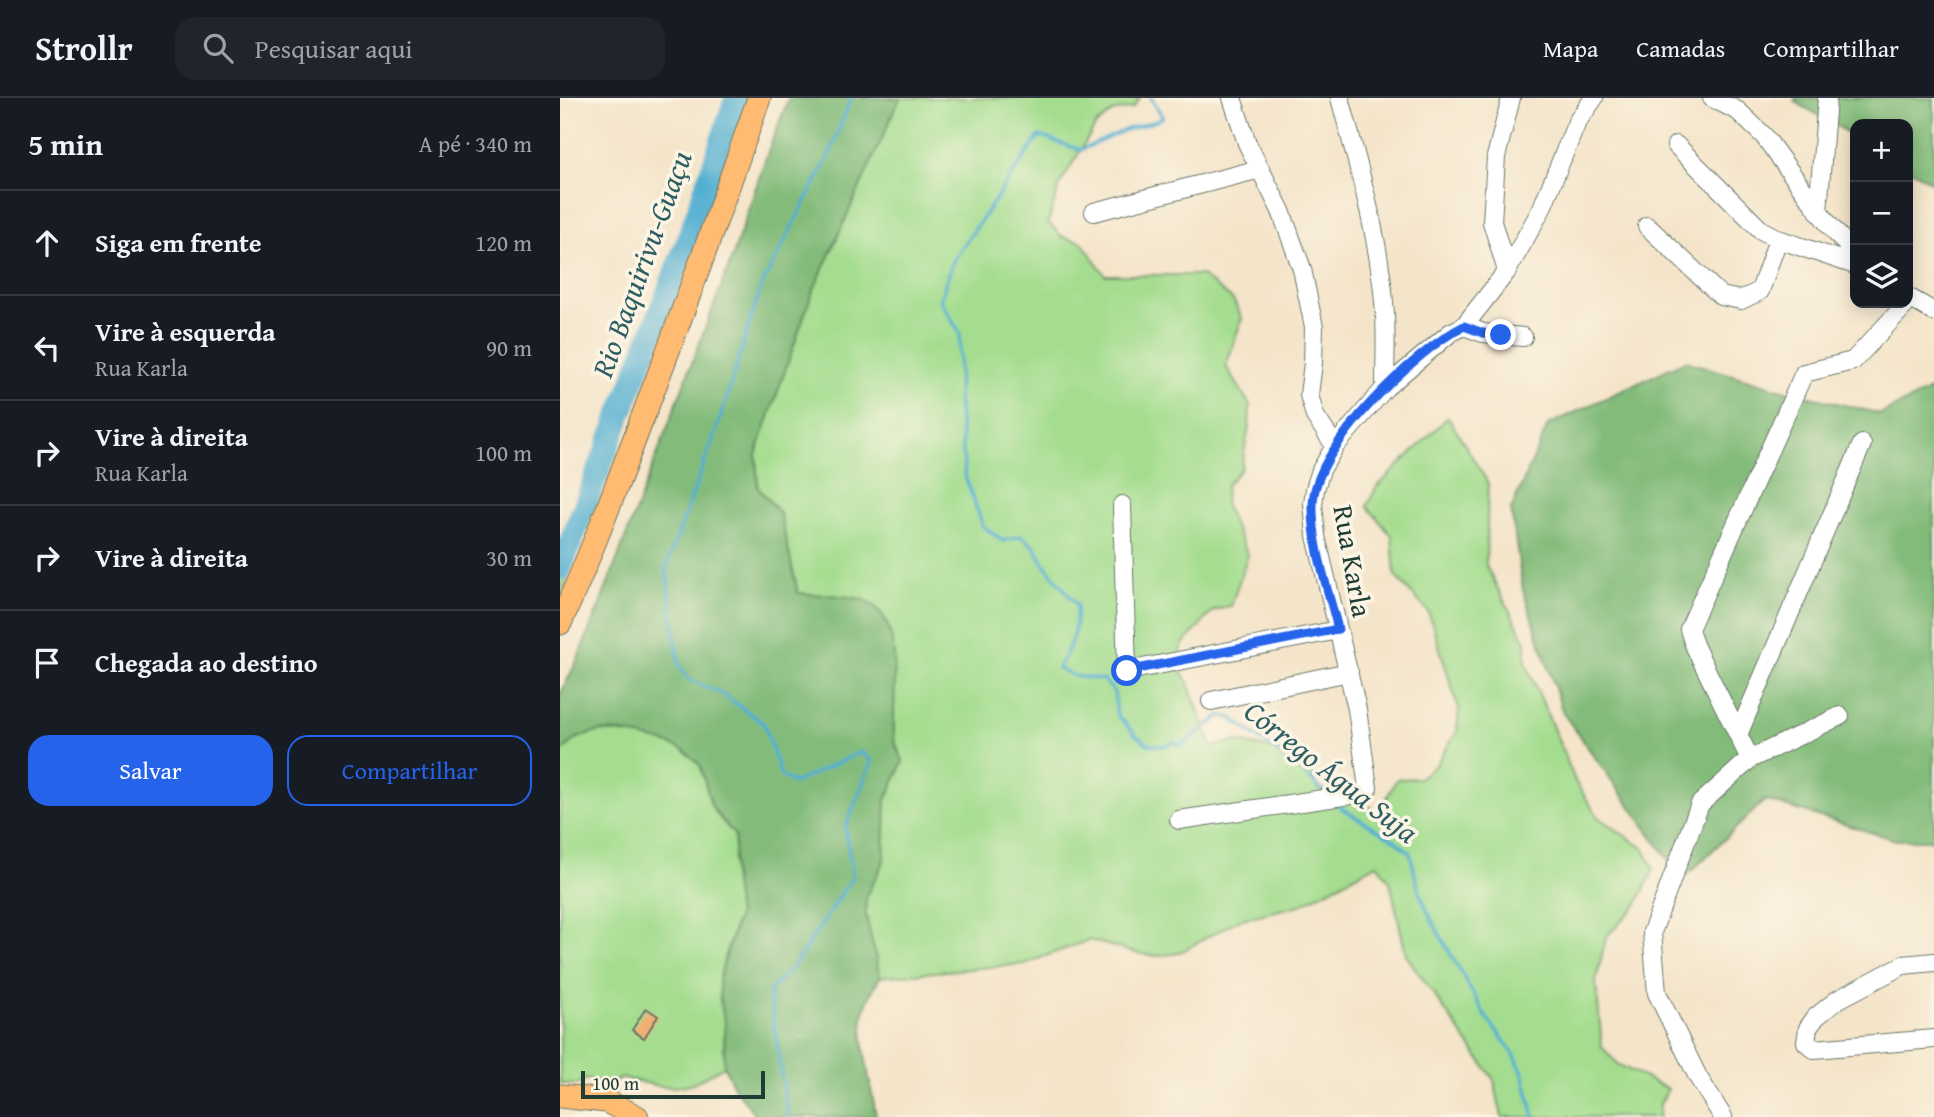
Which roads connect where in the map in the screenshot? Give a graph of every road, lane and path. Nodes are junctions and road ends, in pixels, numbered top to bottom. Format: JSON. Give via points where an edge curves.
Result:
{"nodes":[{"id":1,"x":759,"y":98,"type":"edge"},
{"id":2,"x":1232,"y":98,"type":"edge"},
{"id":3,"x":1340,"y":98,"type":"edge"},
{"id":4,"x":1511,"y":98,"type":"edge"},
{"id":5,"x":1594,"y":98,"type":"edge"},
{"id":6,"x":1712,"y":98,"type":"edge"},
{"id":7,"x":1827,"y":98,"type":"edge"},
{"id":8,"x":1676,"y":145,"type":"dead end"},
{"id":9,"x":1260,"y":169,"type":"junction"},
{"id":10,"x":1818,"y":211,"type":"junction"},
{"id":11,"x":1094,"y":212,"type":"dead end"},
{"id":12,"x":1647,"y":226,"type":"dead end"},
{"id":13,"x":1778,"y":239,"type":"junction"},
{"id":14,"x":1850,"y":248,"type":"edge"},
{"id":15,"x":1850,"y":263,"type":"edge"},
{"id":16,"x":1507,"y":271,"type":"junction"},
{"id":17,"x":1913,"y":302,"type":"edge"},
{"id":18,"x":1901,"y":308,"type":"edge"},
{"id":19,"x":1934,"y":312,"type":"edge"},
{"id":20,"x":1464,"y":326,"type":"junction"},
{"id":21,"x":1523,"y":337,"type":"dead end"},
{"id":22,"x":1385,"y":388,"type":"junction"},
{"id":23,"x":1862,"y":444,"type":"dead end"},
{"id":24,"x":1335,"y":446,"type":"junction"},
{"id":25,"x":1122,"y":505,"type":"dead end"},
{"id":26,"x":560,"y":623,"type":"edge"},
{"id":27,"x":1338,"y":629,"type":"junction"},
{"id":28,"x":1349,"y":672,"type":"junction"},
{"id":29,"x":1210,"y":701,"type":"dead end"},
{"id":30,"x":1840,"y":716,"type":"dead end"},
{"id":31,"x":1738,"y":735,"type":"junction"},
{"id":32,"x":1751,"y":759,"type":"junction"},
{"id":33,"x":1179,"y":820,"type":"dead end"},
{"id":34,"x":1934,"y":962,"type":"edge"},
{"id":35,"x":1934,"y":1039,"type":"edge"},
{"id":36,"x":560,"y":1096,"type":"edge"},
{"id":37,"x":634,"y":1115,"type":"edge"},
{"id":38,"x":1723,"y":1117,"type":"edge"}],
"edges":[{"from":1,"to":26,"type":"main road","via":[[683,311]]},
{"from":2,"to":9,"type":"street"},
{"from":3,"to":22,"type":"street","via":[[1371,215],[1381,275]]},
{"from":4,"to":16,"type":"street","via":[[1496,157],[1492,222]]},
{"from":5,"to":16,"type":"street","name":"Rua Karla","via":[[1577,122],[1541,211]]},
{"from":6,"to":10,"type":"street","via":[[1738,111],[1764,136]]},
{"from":7,"to":10,"type":"street"},
{"from":8,"to":13,"type":"street","via":[[1761,230]]},
{"from":9,"to":11,"type":"street"},
{"from":9,"to":24,"type":"street","via":[[1302,269],[1314,327],[1309,395],[1315,416]]},
{"from":10,"to":14,"type":"street"},
{"from":12,"to":13,"type":"street","via":[[1721,296],[1741,300],[1760,291]]},
{"from":13,"to":15,"type":"street"},
{"from":16,"to":20,"type":"street","name":"Rua Karla"},
{"from":17,"to":19,"type":"street"},
{"from":18,"to":31,"type":"street","via":[[1853,361],[1804,373],[1689,629]]},
{"from":20,"to":21,"type":"street"},
{"from":20,"to":22,"type":"street","name":"Rua Karla"},
{"from":22,"to":24,"type":"street","name":"Rua Karla"},
{"from":23,"to":31,"type":"street"},
{"from":24,"to":27,"type":"street","name":"Rua Karla","via":[[1321,470],[1313,504],[1321,562]]},
{"from":25,"to":27,"type":"street","via":[[1127,671]]},
{"from":27,"to":28,"type":"street","name":"Rua Karla"},
{"from":28,"to":29,"type":"street"},
{"from":28,"to":33,"type":"street","name":"Rua Karla","via":[[1368,788],[1364,793]]},
{"from":30,"to":32,"type":"street"},
{"from":31,"to":32,"type":"street"},
{"from":32,"to":38,"type":"street","via":[[1700,804],[1653,932],[1657,993]]},
{"from":34,"to":35,"type":"street","via":[[1903,965],[1837,1000],[1812,1022],[1806,1042],[1814,1049]]},
{"from":36,"to":37,"type":"main road","via":[[606,1101]]}]}
